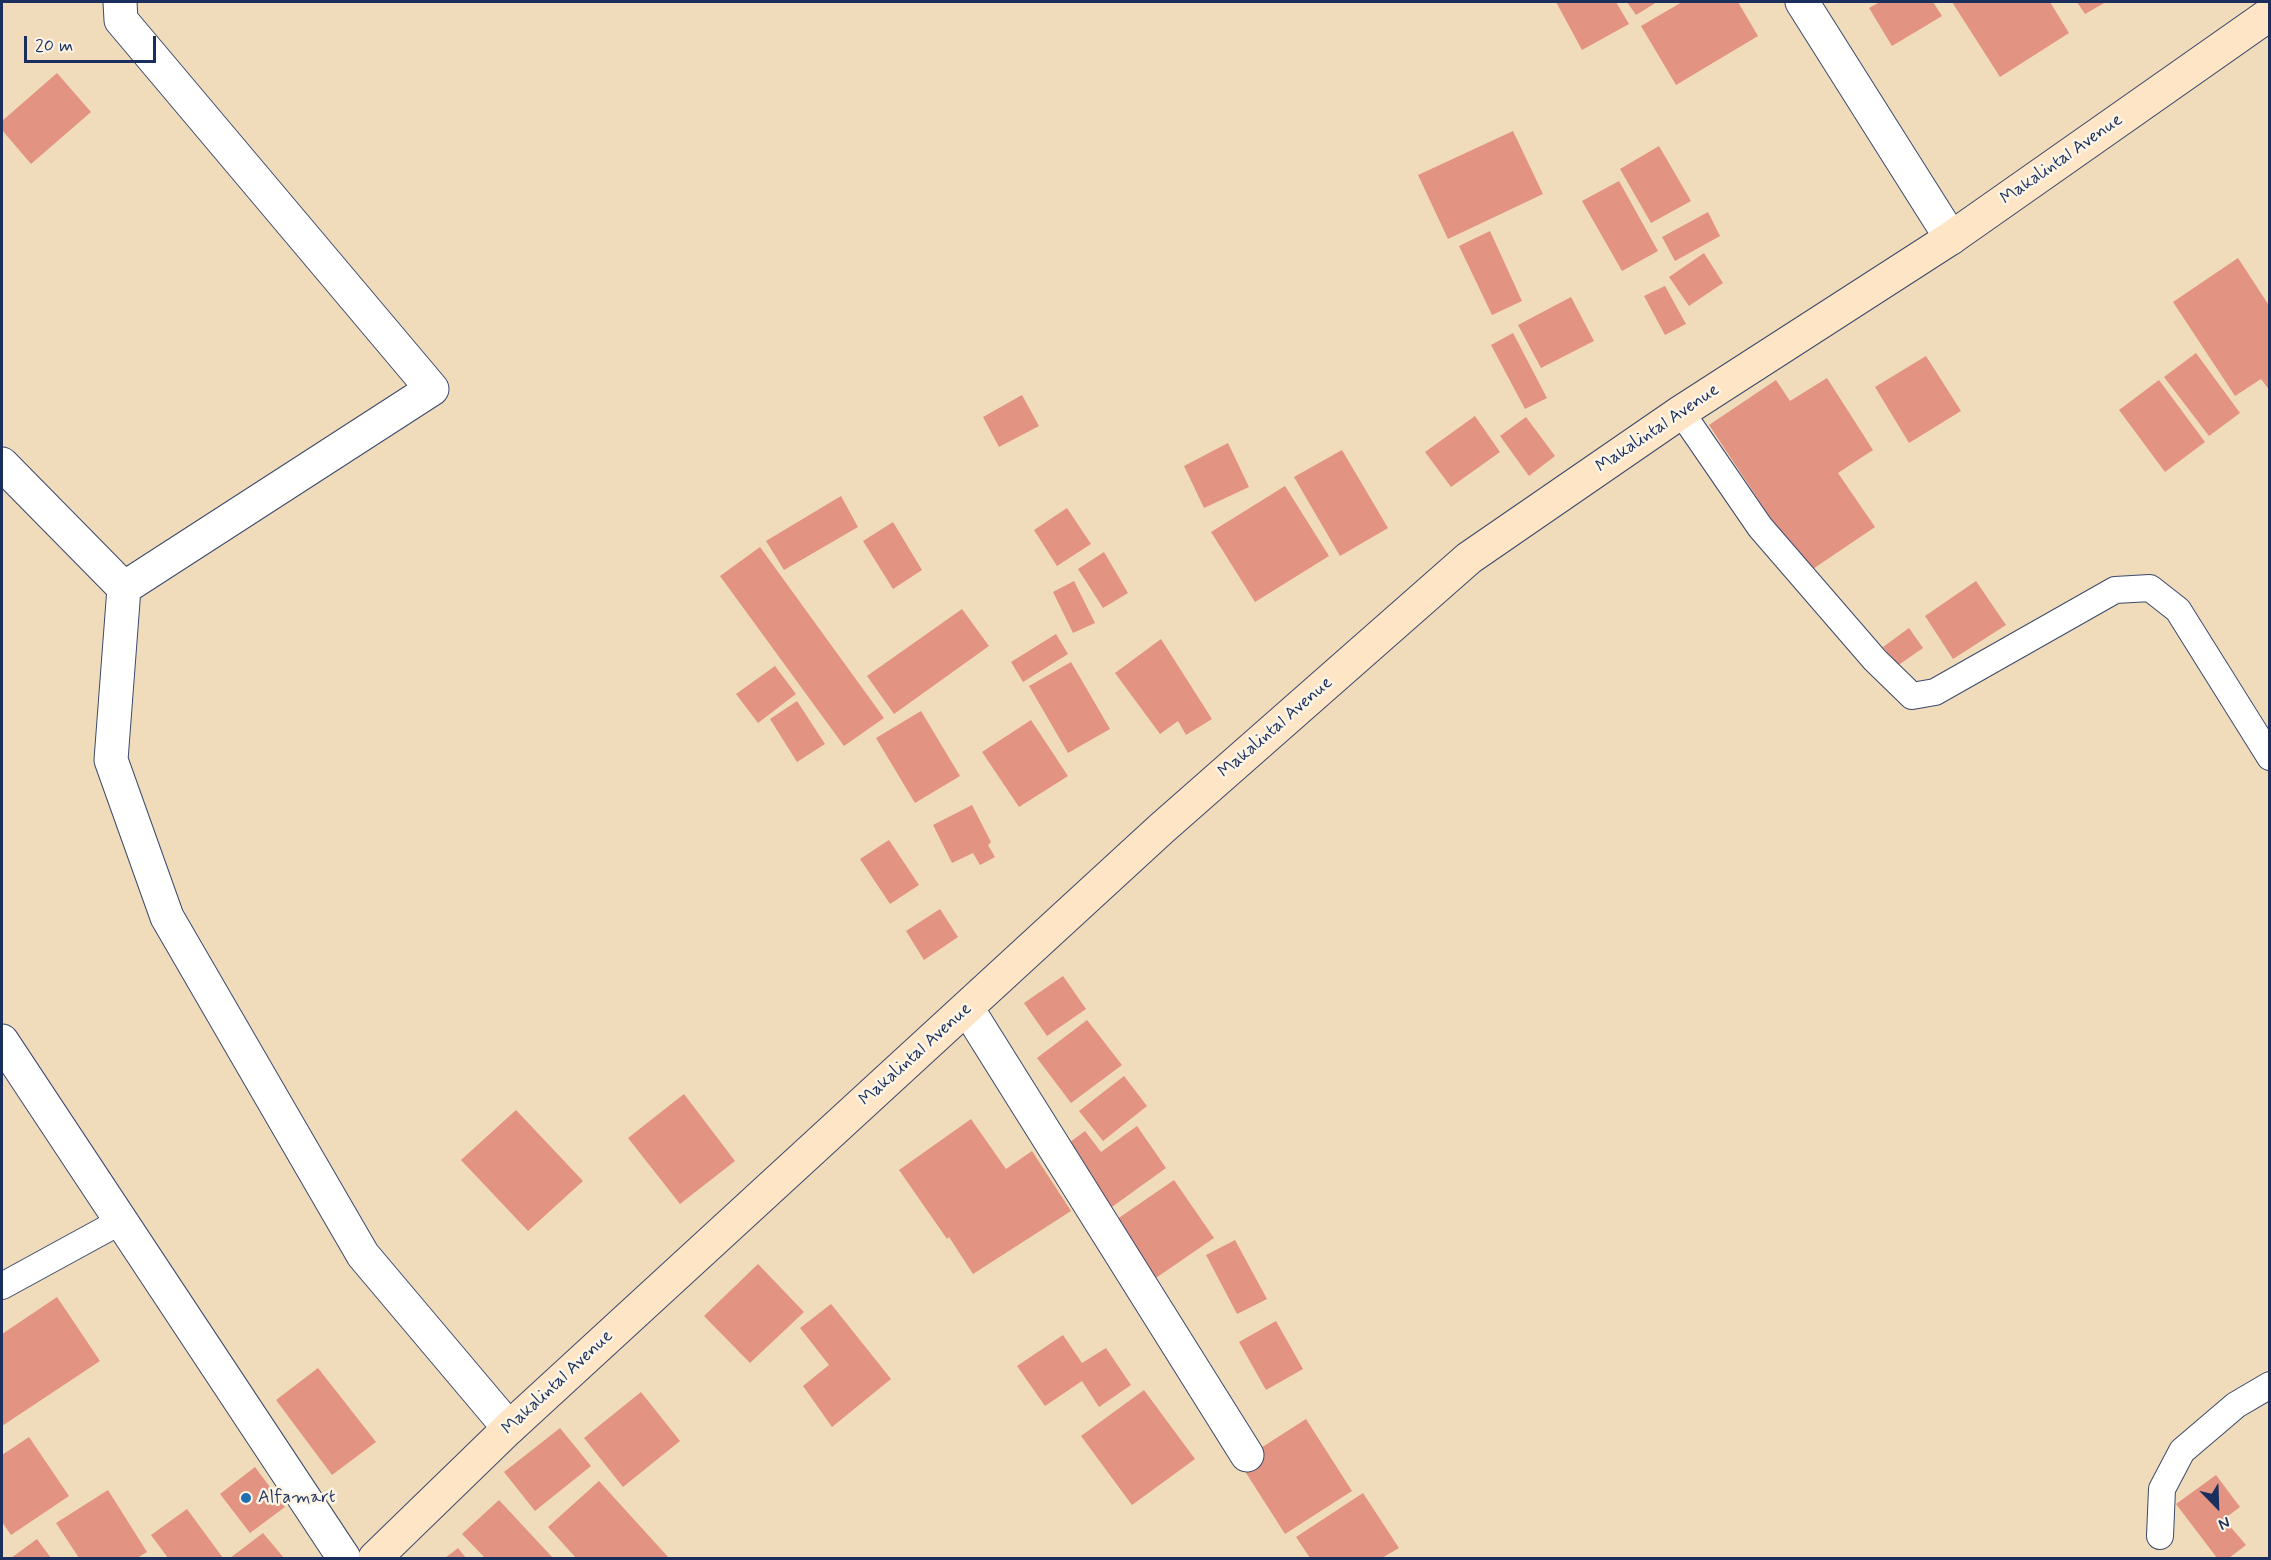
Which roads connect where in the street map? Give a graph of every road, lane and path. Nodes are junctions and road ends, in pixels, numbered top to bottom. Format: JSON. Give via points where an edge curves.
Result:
{"nodes":[{"id":1,"x":120,"y":2,"type":"edge"},
{"id":2,"x":1802,"y":2,"type":"edge"},
{"id":3,"x":2270,"y":14,"type":"edge"},
{"id":4,"x":1951,"y":238,"type":"junction"},
{"id":5,"x":1681,"y":412,"type":"junction"},
{"id":6,"x":2,"y":464,"type":"edge"},
{"id":7,"x":123,"y":588,"type":"junction"},
{"id":8,"x":2270,"y":757,"type":"edge"},
{"id":9,"x":967,"y":1008,"type":"junction"},
{"id":10,"x":2,"y":1041,"type":"edge"},
{"id":11,"x":121,"y":1221,"type":"junction"},
{"id":12,"x":2,"y":1286,"type":"edge"},
{"id":13,"x":2270,"y":1384,"type":"edge"},
{"id":14,"x":509,"y":1428,"type":"junction"},
{"id":15,"x":1247,"y":1455,"type":"dead end"},
{"id":16,"x":2160,"y":1536,"type":"dead end"},
{"id":17,"x":344,"y":1558,"type":"edge"},
{"id":18,"x":375,"y":1558,"type":"edge"}],
"edges":[{"from":1,"to":7,"type":"street","via":[[121,20],[432,389]]},
{"from":2,"to":4,"type":"street"},
{"from":3,"to":4,"type":"main road","name":"Makalintal Avenue"},
{"from":4,"to":5,"type":"main road","name":"Makalintal Avenue"},
{"from":5,"to":8,"type":"lane","via":[[1760,527],[1875,660],[1912,696],[1935,692],[2115,590],[2150,588],[2178,610]]},
{"from":5,"to":9,"type":"main road","name":"Makalintal Avenue","via":[[1469,558],[1161,829]]},
{"from":6,"to":7,"type":"street"},
{"from":7,"to":14,"type":"street","via":[[111,760],[166,917],[363,1256]]},
{"from":9,"to":14,"type":"main road","name":"Makalintal Avenue"},
{"from":9,"to":15,"type":"street"},
{"from":10,"to":11,"type":"street"},
{"from":11,"to":12,"type":"lane"},
{"from":11,"to":17,"type":"street"},
{"from":13,"to":16,"type":"lane","via":[[2236,1405],[2182,1450],[2162,1489]]},
{"from":14,"to":18,"type":"main road","name":"Makalintal Avenue"}]}
